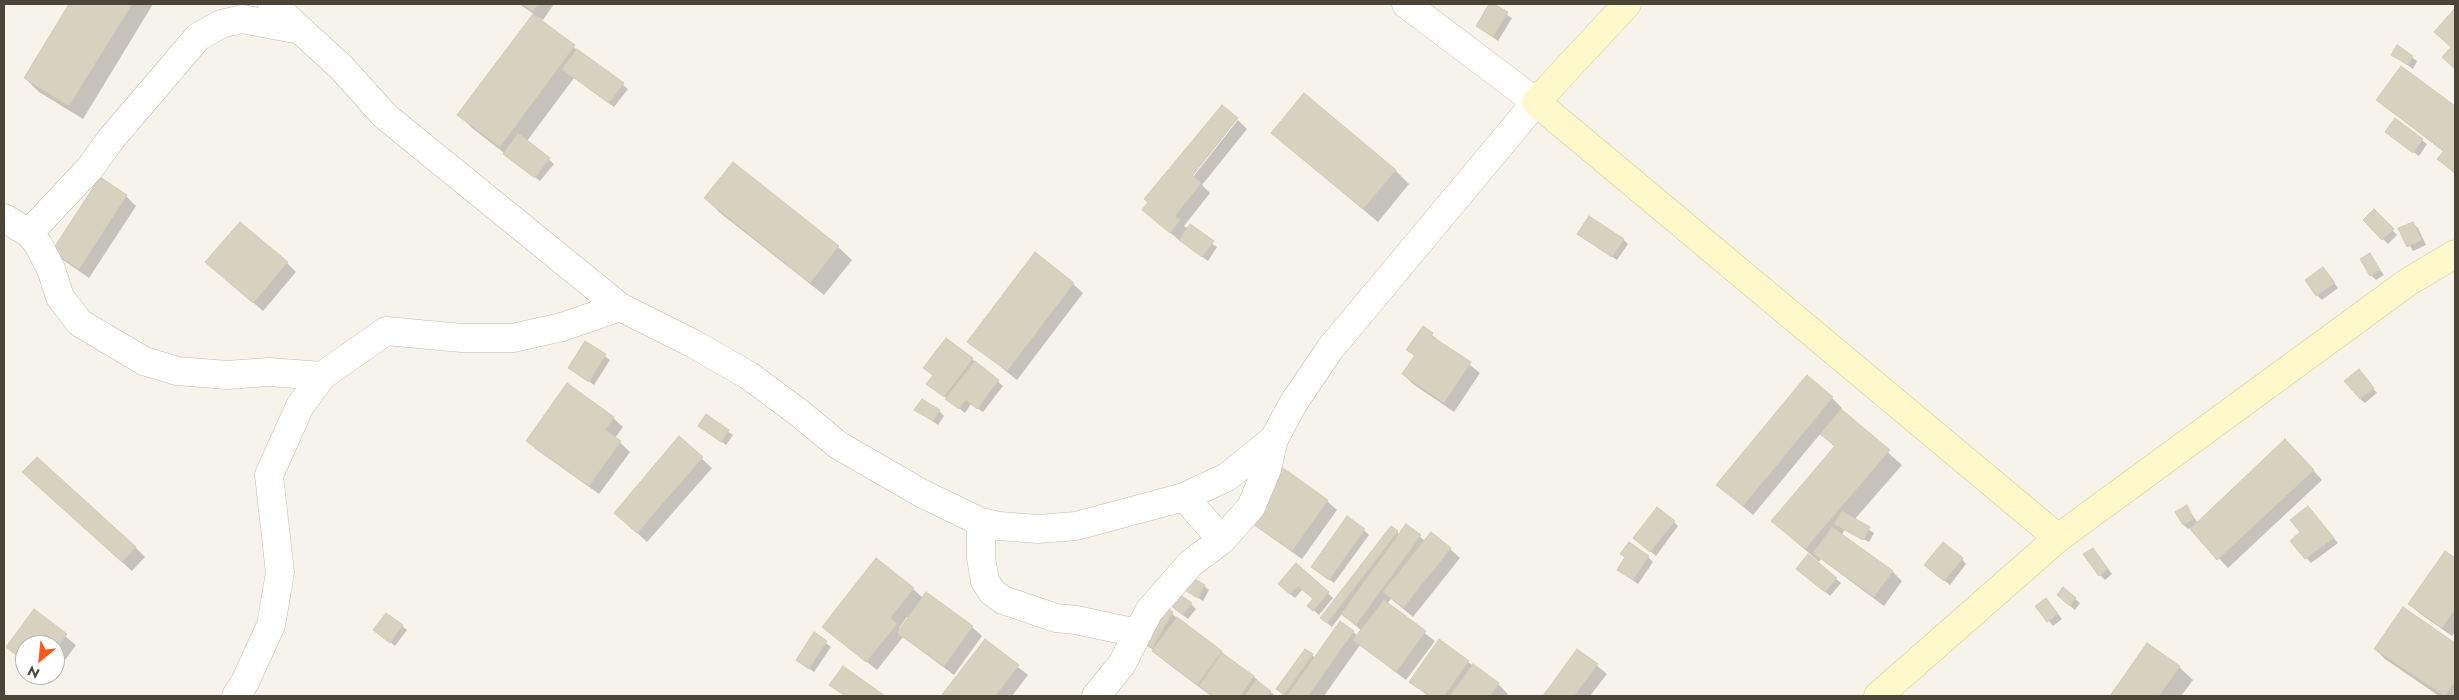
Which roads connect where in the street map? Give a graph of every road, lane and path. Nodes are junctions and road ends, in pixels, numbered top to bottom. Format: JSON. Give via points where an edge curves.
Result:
{"nodes":[{"id":1,"x":272,"y":4,"type":"edge"},
{"id":2,"x":1406,"y":4,"type":"edge"},
{"id":3,"x":1627,"y":4,"type":"edge"},
{"id":4,"x":300,"y":30,"type":"junction"},
{"id":5,"x":1536,"y":102,"type":"junction"},
{"id":6,"x":4,"y":218,"type":"edge"},
{"id":7,"x":29,"y":234,"type":"junction"},
{"id":8,"x":2455,"y":254,"type":"edge"},
{"id":9,"x":620,"y":307,"type":"junction"},
{"id":10,"x":322,"y":376,"type":"junction"},
{"id":11,"x":1274,"y":439,"type":"junction"},
{"id":12,"x":1184,"y":498,"type":"junction"},
{"id":13,"x":981,"y":522,"type":"junction"},
{"id":14,"x":2058,"y":538,"type":"junction"},
{"id":15,"x":1222,"y":540,"type":"junction"},
{"id":16,"x":1137,"y":633,"type":"junction"},
{"id":17,"x":236,"y":696,"type":"edge"},
{"id":18,"x":1096,"y":696,"type":"edge"},
{"id":19,"x":1878,"y":696,"type":"edge"}],
"edges":[{"from":1,"to":4,"type":"street"},
{"from":2,"to":5,"type":"street"},
{"from":3,"to":5,"type":"street"},
{"from":4,"to":7,"type":"street","via":[[242,19],[221,24],[198,37],[90,168]]},
{"from":4,"to":9,"type":"street","via":[[385,116]]},
{"from":5,"to":11,"type":"street","via":[[1330,349],[1294,402]]},
{"from":5,"to":14,"type":"street"},
{"from":6,"to":7,"type":"street"},
{"from":7,"to":10,"type":"street","via":[[51,269],[60,297],[80,322],[144,361],[187,372]]},
{"from":8,"to":14,"type":"street","via":[[2408,282]]},
{"from":9,"to":10,"type":"street","via":[[562,327],[512,338],[462,338],[386,331]]},
{"from":9,"to":13,"type":"street","via":[[748,375],[838,445],[880,471]]},
{"from":10,"to":17,"type":"street","via":[[300,406],[269,475],[280,573],[272,625],[246,682]]},
{"from":11,"to":12,"type":"street","via":[[1227,477]]},
{"from":11,"to":15,"type":"street","via":[[1267,469],[1251,507]]},
{"from":12,"to":13,"type":"street","via":[[1076,526],[1038,529]]},
{"from":12,"to":15,"type":"street"},
{"from":13,"to":16,"type":"street","via":[[985,582],[1003,600],[1046,616]]},
{"from":14,"to":19,"type":"street"},
{"from":15,"to":16,"type":"street","via":[[1192,563],[1149,611]]},
{"from":16,"to":18,"type":"street","via":[[1122,664]]}]}
